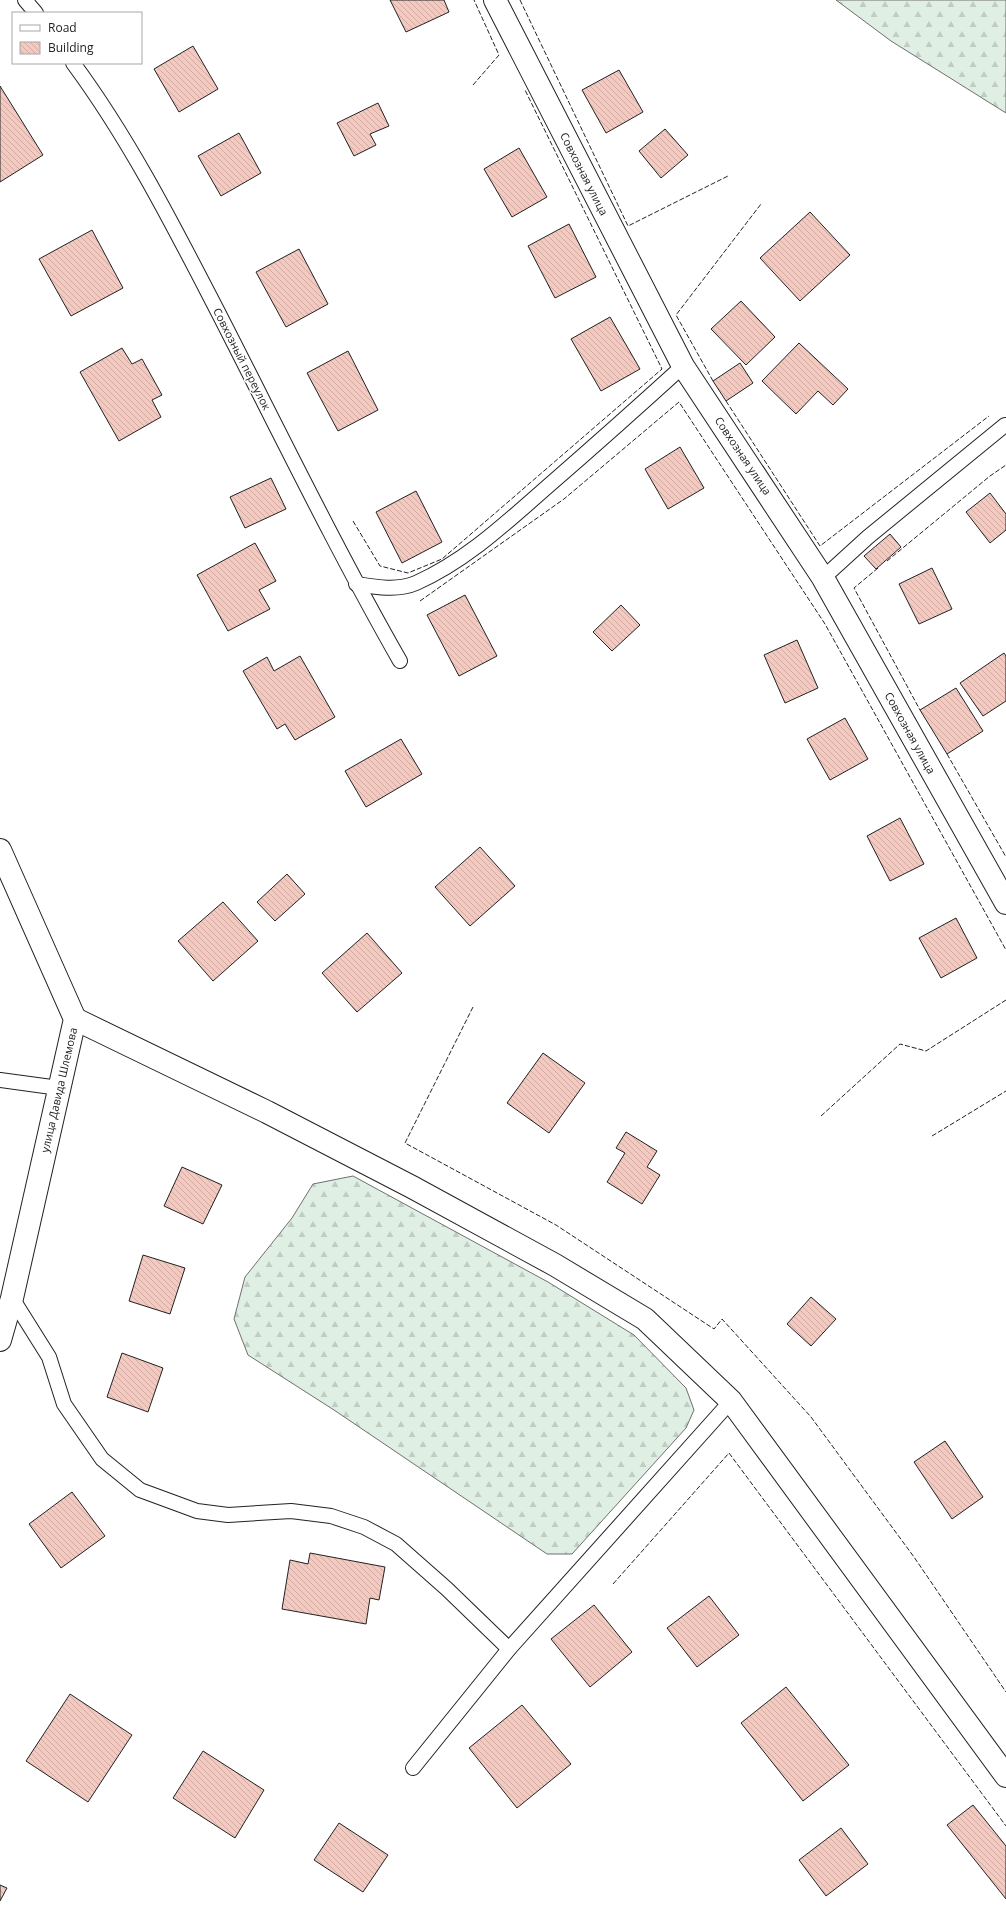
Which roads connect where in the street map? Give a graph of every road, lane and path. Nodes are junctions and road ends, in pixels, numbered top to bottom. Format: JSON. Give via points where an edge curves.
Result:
{"nodes":[{"id":1,"x":25,"y":0,"type":"edge"},
{"id":2,"x":495,"y":0,"type":"edge"},
{"id":3,"x":35,"y":12,"type":"edge"},
{"id":4,"x":74,"y":64,"type":"edge"},
{"id":5,"x":683,"y":366,"type":"junction"},
{"id":6,"x":1005,"y":425,"type":"dead end"},
{"id":7,"x":823,"y":578,"type":"junction"},
{"id":8,"x":356,"y":584,"type":"junction"},
{"id":9,"x":400,"y":661,"type":"dead end"},
{"id":10,"x":0,"y":850,"type":"edge"},
{"id":11,"x":1006,"y":903,"type":"edge"},
{"id":12,"x":74,"y":1019,"type":"junction"},
{"id":13,"x":0,"y":1080,"type":"edge"},
{"id":14,"x":59,"y":1088,"type":"junction"},
{"id":15,"x":12,"y":1298,"type":"junction"},
{"id":16,"x":0,"y":1340,"type":"edge"},
{"id":17,"x":731,"y":1400,"type":"junction"},
{"id":18,"x":509,"y":1649,"type":"junction"},
{"id":19,"x":413,"y":1768,"type":"dead end"},
{"id":20,"x":1006,"y":1776,"type":"edge"}],
"edges":[{"from":1,"to":3,"type":"lane"},
{"from":2,"to":5,"type":"street","name":"Совхозная улица"},
{"from":4,"to":8,"type":"lane","name":"Совхозный переулок","via":[[124,140],[191,260]]},
{"from":5,"to":7,"type":"street","name":"Совхозная улица"},
{"from":5,"to":8,"type":"lane","via":[[496,532],[449,565],[415,584],[386,588]]},
{"from":6,"to":7,"type":"lane","via":[[868,537]]},
{"from":7,"to":11,"type":"street","name":"Совхозная улица"},
{"from":8,"to":9,"type":"lane","name":"Совхозный переулок"},
{"from":10,"to":12,"type":"street","name":"улица Давида Шлемова"},
{"from":12,"to":14,"type":"street","name":"улица Давида Шлемова"},
{"from":12,"to":17,"type":"street","via":[[288,1123],[555,1265],[645,1320]]},
{"from":13,"to":14,"type":"lane"},
{"from":14,"to":15,"type":"street","name":"улица Давида Шлемова"},
{"from":15,"to":16,"type":"street","name":"улица Давида Шлемова"},
{"from":15,"to":18,"type":"lane","via":[[49,1357],[64,1404],[102,1459],[140,1490],[196,1511],[228,1515],[291,1511],[331,1516],[364,1527],[396,1544]]},
{"from":17,"to":18,"type":"lane"},
{"from":17,"to":20,"type":"street"},
{"from":18,"to":19,"type":"lane"}]}
